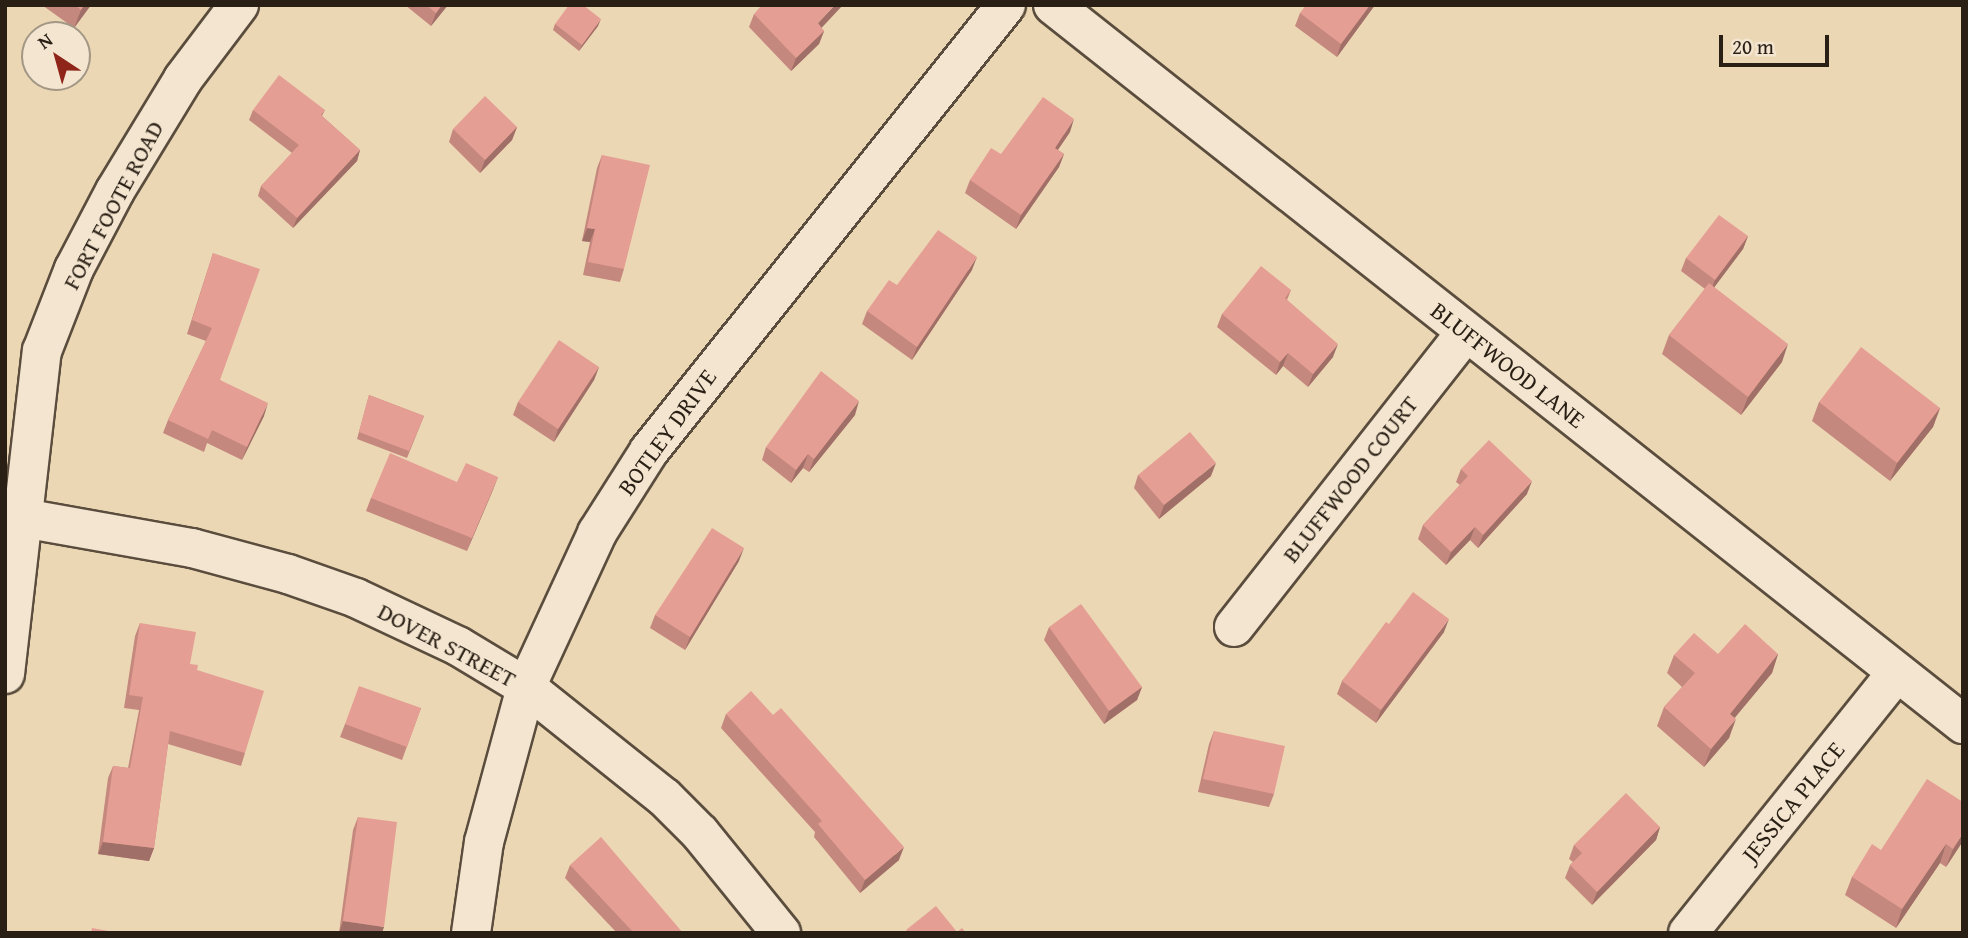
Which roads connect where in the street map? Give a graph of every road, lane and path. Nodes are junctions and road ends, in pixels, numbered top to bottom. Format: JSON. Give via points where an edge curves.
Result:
{"nodes":[{"id":1,"x":239,"y":5,"type":"edge"},
{"id":2,"x":1006,"y":5,"type":"edge"},
{"id":3,"x":1053,"y":5,"type":"edge"},
{"id":4,"x":1466,"y":332,"type":"junction"},
{"id":5,"x":23,"y":518,"type":"junction"},
{"id":6,"x":1234,"y":627,"type":"dead end"},
{"id":7,"x":1897,"y":672,"type":"junction"},
{"id":8,"x":5,"y":674,"type":"edge"},
{"id":9,"x":526,"y":687,"type":"junction"},
{"id":10,"x":1963,"y":724,"type":"edge"},
{"id":11,"x":471,"y":933,"type":"edge"},
{"id":12,"x":781,"y":933,"type":"edge"},
{"id":13,"x":1688,"y":933,"type":"edge"}],
"edges":[{"from":1,"to":5,"type":"street","name":"FORT FOOTE ROAD","via":[[183,79],[74,269],[42,351]]},
{"from":2,"to":9,"type":"street","name":"BOTLEY DRIVE","via":[[649,451],[597,533]]},
{"from":3,"to":4,"type":"street","name":"BLUFFWOOD LANE"},
{"from":4,"to":6,"type":"street","name":"BLUFFWOOD COURT"},
{"from":4,"to":7,"type":"street","name":"BLUFFWOOD LANE"},
{"from":5,"to":8,"type":"street","name":"FORT FOOTE ROAD"},
{"from":5,"to":9,"type":"street","name":"DOVER STREET","via":[[192,548],[288,575],[356,598],[458,646]]},
{"from":7,"to":10,"type":"street","name":"BLUFFWOOD LANE"},
{"from":7,"to":13,"type":"street","name":"JESSICA PLACE"},
{"from":9,"to":11,"type":"street","name":"BOTLEY DRIVE","via":[[484,842]]},
{"from":9,"to":12,"type":"street","name":"DOVER STREET","via":[[664,797],[700,833]]}]}
